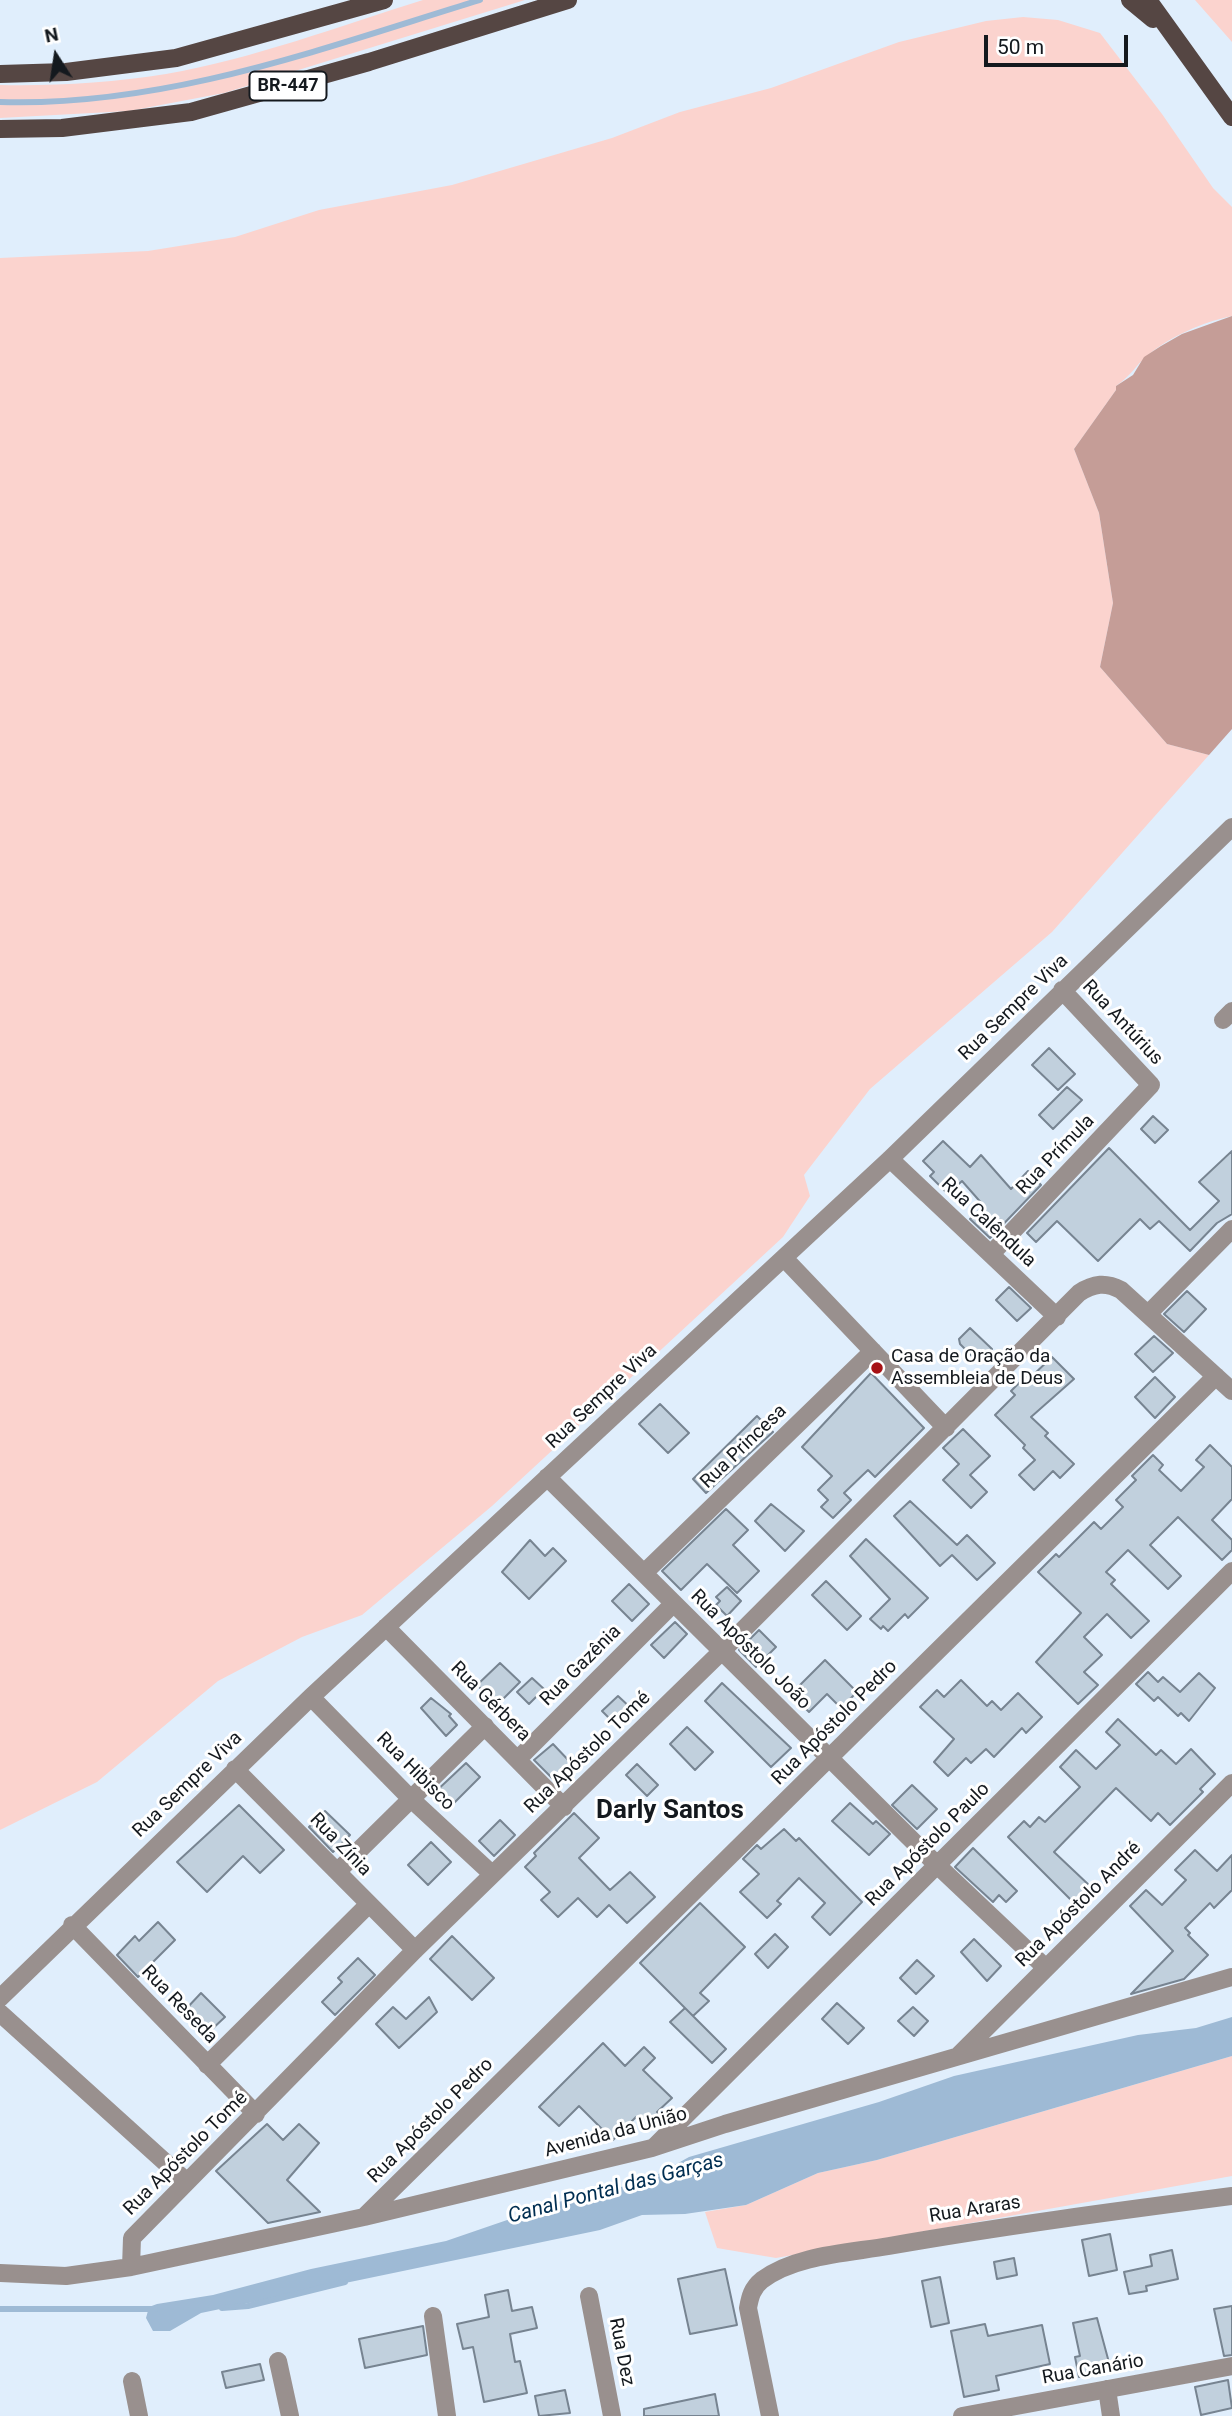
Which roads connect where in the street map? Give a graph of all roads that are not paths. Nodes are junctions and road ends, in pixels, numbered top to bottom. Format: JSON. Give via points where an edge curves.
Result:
{"nodes":[{"id":1,"x":384,"y":0,"type":"edge"},
{"id":2,"x":568,"y":0,"type":"edge"},
{"id":3,"x":1130,"y":0,"type":"edge"},
{"id":4,"x":1148,"y":0,"type":"edge"},
{"id":5,"x":1169,"y":33,"type":"junction"},
{"id":6,"x":0,"y":74,"type":"edge"},
{"id":7,"x":1232,"y":117,"type":"edge"},
{"id":8,"x":0,"y":128,"type":"edge"},
{"id":9,"x":1232,"y":827,"type":"edge"},
{"id":10,"x":1062,"y":990,"type":"junction"},
{"id":11,"x":1152,"y":1085,"type":"joint"},
{"id":12,"x":890,"y":1159,"type":"junction"},
{"id":13,"x":1232,"y":1229,"type":"edge"},
{"id":14,"x":991,"y":1254,"type":"junction"},
{"id":15,"x":784,"y":1258,"type":"junction"},
{"id":16,"x":1149,"y":1313,"type":"junction"},
{"id":17,"x":1057,"y":1317,"type":"junction"},
{"id":18,"x":873,"y":1351,"type":"junction"},
{"id":19,"x":1216,"y":1376,"type":"junction"},
{"id":20,"x":1232,"y":1391,"type":"edge"},
{"id":21,"x":946,"y":1428,"type":"junction"},
{"id":22,"x":547,"y":1477,"type":"junction"},
{"id":23,"x":1232,"y":1571,"type":"edge"},
{"id":24,"x":644,"y":1573,"type":"junction"},
{"id":25,"x":674,"y":1603,"type":"junction"},
{"id":26,"x":386,"y":1627,"type":"junction"},
{"id":27,"x":722,"y":1651,"type":"junction"},
{"id":28,"x":311,"y":1697,"type":"junction"},
{"id":29,"x":485,"y":1726,"type":"junction"},
{"id":30,"x":829,"y":1758,"type":"junction"},
{"id":31,"x":518,"y":1759,"type":"junction"},
{"id":32,"x":235,"y":1769,"type":"junction"},
{"id":33,"x":1232,"y":1783,"type":"edge"},
{"id":34,"x":411,"y":1799,"type":"junction"},
{"id":35,"x":564,"y":1807,"type":"junction"},
{"id":36,"x":937,"y":1865,"type":"junction"},
{"id":37,"x":338,"y":1871,"type":"junction"},
{"id":38,"x":492,"y":1874,"type":"junction"},
{"id":39,"x":369,"y":1905,"type":"junction"},
{"id":40,"x":72,"y":1925,"type":"junction"},
{"id":41,"x":415,"y":1950,"type":"junction"},
{"id":42,"x":1046,"y":1968,"type":"junction"},
{"id":43,"x":1232,"y":1977,"type":"edge"},
{"id":44,"x":0,"y":1998,"type":"edge"},
{"id":45,"x":0,"y":2013,"type":"edge"},
{"id":46,"x":957,"y":2057,"type":"junction"},
{"id":47,"x":207,"y":2065,"type":"junction"},
{"id":48,"x":256,"y":2114,"type":"junction"},
{"id":49,"x":652,"y":2148,"type":"junction"},
{"id":50,"x":187,"y":2182,"type":"junction"},
{"id":51,"x":1232,"y":2196,"type":"edge"},
{"id":52,"x":363,"y":2217,"type":"junction"},
{"id":53,"x":131,"y":2267,"type":"junction"},
{"id":54,"x":0,"y":2273,"type":"edge"},
{"id":55,"x":589,"y":2296,"type":"dead end"},
{"id":56,"x":433,"y":2316,"type":"dead end"},
{"id":57,"x":278,"y":2361,"type":"dead end"},
{"id":58,"x":1232,"y":2366,"type":"edge"},
{"id":59,"x":132,"y":2381,"type":"dead end"},
{"id":60,"x":1107,"y":2389,"type":"junction"},
{"id":61,"x":139,"y":2416,"type":"edge"},
{"id":62,"x":289,"y":2416,"type":"edge"},
{"id":63,"x":447,"y":2416,"type":"edge"},
{"id":64,"x":612,"y":2416,"type":"edge"},
{"id":65,"x":770,"y":2416,"type":"edge"},
{"id":66,"x":962,"y":2416,"type":"edge"},
{"id":67,"x":1111,"y":2416,"type":"edge"}],
"edges":[{"from":1,"to":6,"type":"main road","via":[[176,58],[78,71]]},
{"from":2,"to":8,"type":"main road","number":"BR-447","via":[[191,112],[62,128]]},
{"from":3,"to":5,"type":"main road"},
{"from":4,"to":5,"type":"main road"},
{"from":5,"to":7,"type":"main road"},
{"from":9,"to":10,"type":"street","name":"Rua Sempre Viva"},
{"from":10,"to":11,"type":"street","name":"Rua Antúrius"},
{"from":10,"to":12,"type":"street","name":"Rua Sempre Viva"},
{"from":11,"to":14,"type":"street","name":"Rua Prímula"},
{"from":12,"to":14,"type":"street","name":"Rua Calêndula"},
{"from":12,"to":15,"type":"street","name":"Rua Sempre Viva"},
{"from":13,"to":16,"type":"street"},
{"from":14,"to":17,"type":"street","name":"Rua Calêndula"},
{"from":15,"to":18,"type":"street"},
{"from":15,"to":22,"type":"street","name":"Rua Sempre Viva"},
{"from":16,"to":17,"type":"street","name":"Rua Apóstolo Tomé","via":[[1109,1284],[1079,1293]]},
{"from":16,"to":19,"type":"street"},
{"from":17,"to":21,"type":"street","name":"Rua Apóstolo Tomé"},
{"from":18,"to":21,"type":"street"},
{"from":18,"to":24,"type":"street","name":"Rua Princesa"},
{"from":19,"to":20,"type":"street"},
{"from":19,"to":30,"type":"street","name":"Rua Apóstolo Pedro"},
{"from":21,"to":27,"type":"street","name":"Rua Apóstolo Tomé"},
{"from":22,"to":24,"type":"street","name":"Rua Apóstolo João"},
{"from":22,"to":26,"type":"street","name":"Rua Sempre Viva"},
{"from":23,"to":36,"type":"street","name":"Rua Apóstolo Paulo"},
{"from":24,"to":25,"type":"street","name":"Rua Apóstolo João"},
{"from":25,"to":27,"type":"street","name":"Rua Apóstolo João"},
{"from":25,"to":31,"type":"street","name":"Rua Gazênia"},
{"from":26,"to":28,"type":"street","name":"Rua Sempre Viva"},
{"from":26,"to":29,"type":"street","name":"Rua Gérbera"},
{"from":27,"to":30,"type":"street","name":"Rua Apóstolo João"},
{"from":27,"to":35,"type":"street","name":"Rua Apóstolo Tomé"},
{"from":28,"to":32,"type":"street","name":"Rua Sempre Viva"},
{"from":28,"to":34,"type":"street","name":"Rua Hibisco"},
{"from":29,"to":31,"type":"street","name":"Rua Gérbera"},
{"from":29,"to":34,"type":"street"},
{"from":30,"to":36,"type":"street","name":"Rua Apóstolo João"},
{"from":30,"to":52,"type":"street","name":"Rua Apóstolo Pedro"},
{"from":31,"to":35,"type":"street","name":"Rua Gérbera"},
{"from":32,"to":37,"type":"street","name":"Rua Zínia"},
{"from":32,"to":40,"type":"street","name":"Rua Sempre Viva"},
{"from":33,"to":42,"type":"street","name":"Rua Apóstolo André"},
{"from":34,"to":37,"type":"street"},
{"from":34,"to":38,"type":"street","name":"Rua Hibisco"},
{"from":35,"to":38,"type":"street","name":"Rua Apóstolo Tomé"},
{"from":36,"to":42,"type":"street","name":"Rua Apóstolo João"},
{"from":36,"to":49,"type":"street","name":"Rua Apóstolo Paulo"},
{"from":37,"to":39,"type":"street","name":"Rua Zínia"},
{"from":38,"to":41,"type":"street","name":"Rua Apóstolo Tomé"},
{"from":39,"to":41,"type":"street","name":"Rua Zínia"},
{"from":39,"to":47,"type":"street"},
{"from":40,"to":44,"type":"street","name":"Rua Sempre Viva"},
{"from":40,"to":47,"type":"street","name":"Rua Reseda"},
{"from":41,"to":48,"type":"street","name":"Rua Apóstolo Tomé"},
{"from":42,"to":46,"type":"street","name":"Rua Apóstolo André"},
{"from":43,"to":46,"type":"street","name":"Avenida da União"},
{"from":45,"to":50,"type":"street"},
{"from":46,"to":49,"type":"street","name":"Avenida da União"},
{"from":47,"to":48,"type":"street","name":"Rua Reseda"},
{"from":48,"to":50,"type":"street","name":"Rua Apóstolo Tomé"},
{"from":49,"to":52,"type":"street","name":"Avenida da União"},
{"from":50,"to":53,"type":"street","name":"Rua Apóstolo Tomé","via":[[132,2238]]},
{"from":51,"to":65,"type":"street","name":"Rua Araras","via":[[994,2227],[788,2267],[761,2281],[750,2293],[748,2308]]},
{"from":52,"to":53,"type":"street","name":"Avenida da União"},
{"from":53,"to":54,"type":"street","name":"Avenida da União","via":[[66,2276]]},
{"from":55,"to":64,"type":"street","name":"Rua Dez"},
{"from":56,"to":63,"type":"street"},
{"from":57,"to":62,"type":"street"},
{"from":58,"to":60,"type":"street","name":"Rua Canário"},
{"from":59,"to":61,"type":"street"},
{"from":60,"to":66,"type":"street","name":"Rua Canário"},
{"from":60,"to":67,"type":"street"}]}
